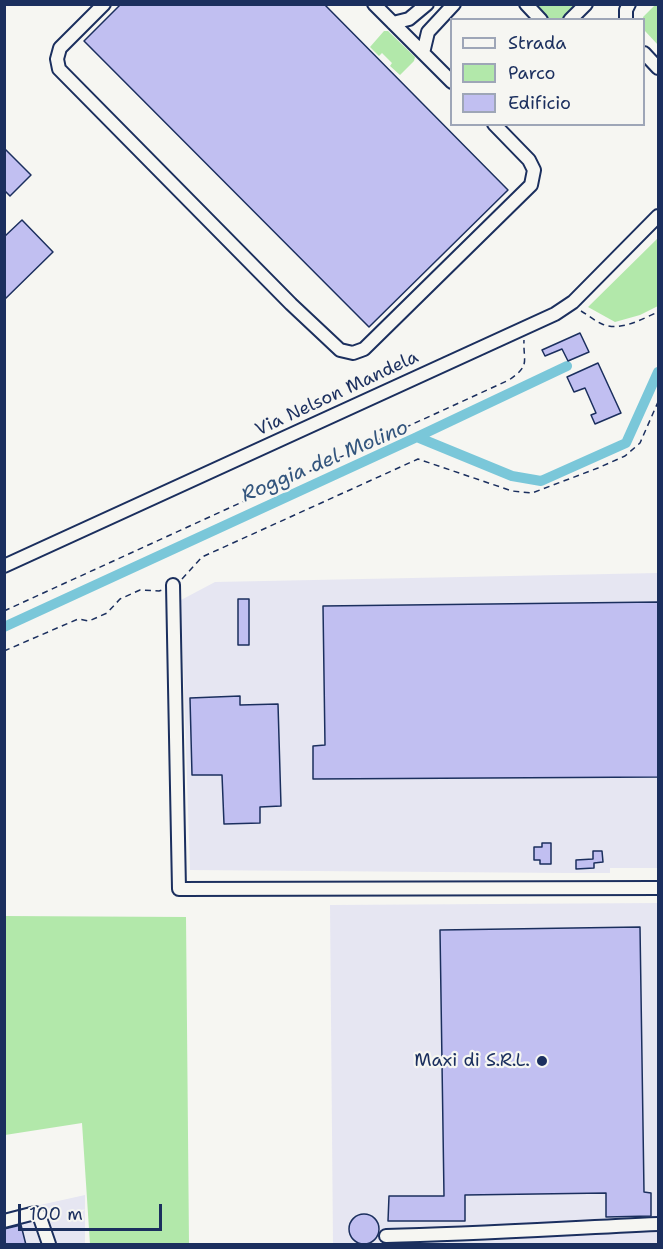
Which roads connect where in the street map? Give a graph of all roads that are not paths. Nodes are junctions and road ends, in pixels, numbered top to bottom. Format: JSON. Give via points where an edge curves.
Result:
{"nodes":[{"id":1,"x":104,"y":4,"type":"edge"},
{"id":2,"x":374,"y":4,"type":"edge"},
{"id":3,"x":427,"y":4,"type":"edge"},
{"id":4,"x":454,"y":4,"type":"edge"},
{"id":5,"x":526,"y":4,"type":"edge"},
{"id":6,"x":586,"y":4,"type":"edge"},
{"id":7,"x":539,"y":18,"type":"edge"},
{"id":8,"x":572,"y":18,"type":"edge"},
{"id":9,"x":393,"y":23,"type":"junction"},
{"id":10,"x":423,"y":54,"type":"junction"},
{"id":11,"x":645,"y":54,"type":"edge"},
{"id":12,"x":658,"y":68,"type":"edge"},
{"id":13,"x":450,"y":80,"type":"edge"},
{"id":14,"x":496,"y":126,"type":"edge"},
{"id":15,"x":658,"y":216,"type":"edge"},
{"id":16,"x":4,"y":566,"type":"edge"},
{"id":17,"x":173,"y":585,"type":"road end"},
{"id":18,"x":658,"y":888,"type":"edge"},
{"id":19,"x":4,"y":1221,"type":"edge"},
{"id":20,"x":658,"y":1224,"type":"edge"},
{"id":21,"x":386,"y":1236,"type":"dead end"},
{"id":22,"x":49,"y":1245,"type":"edge"}],
"edges":[{"from":1,"to":14,"type":"street","via":[[60,48],[59,69],[340,350],[353,353],[364,349],[531,185],[534,170]]},
{"from":2,"to":9,"type":"street"},
{"from":3,"to":9,"type":"street","via":[[409,19]]},
{"from":4,"to":10,"type":"street","via":[[428,32]]},
{"from":5,"to":7,"type":"street"},
{"from":6,"to":8,"type":"street"},
{"from":9,"to":10,"type":"street"},
{"from":10,"to":13,"type":"street"},
{"from":11,"to":12,"type":"street"},
{"from":15,"to":16,"type":"street","name":"Via Nelson Mandela","via":[[566,308]]},
{"from":17,"to":18,"type":"street","via":[[179,889]]},
{"from":19,"to":22,"type":"street","via":[[39,1215]]},
{"from":20,"to":21,"type":"street"}]}
